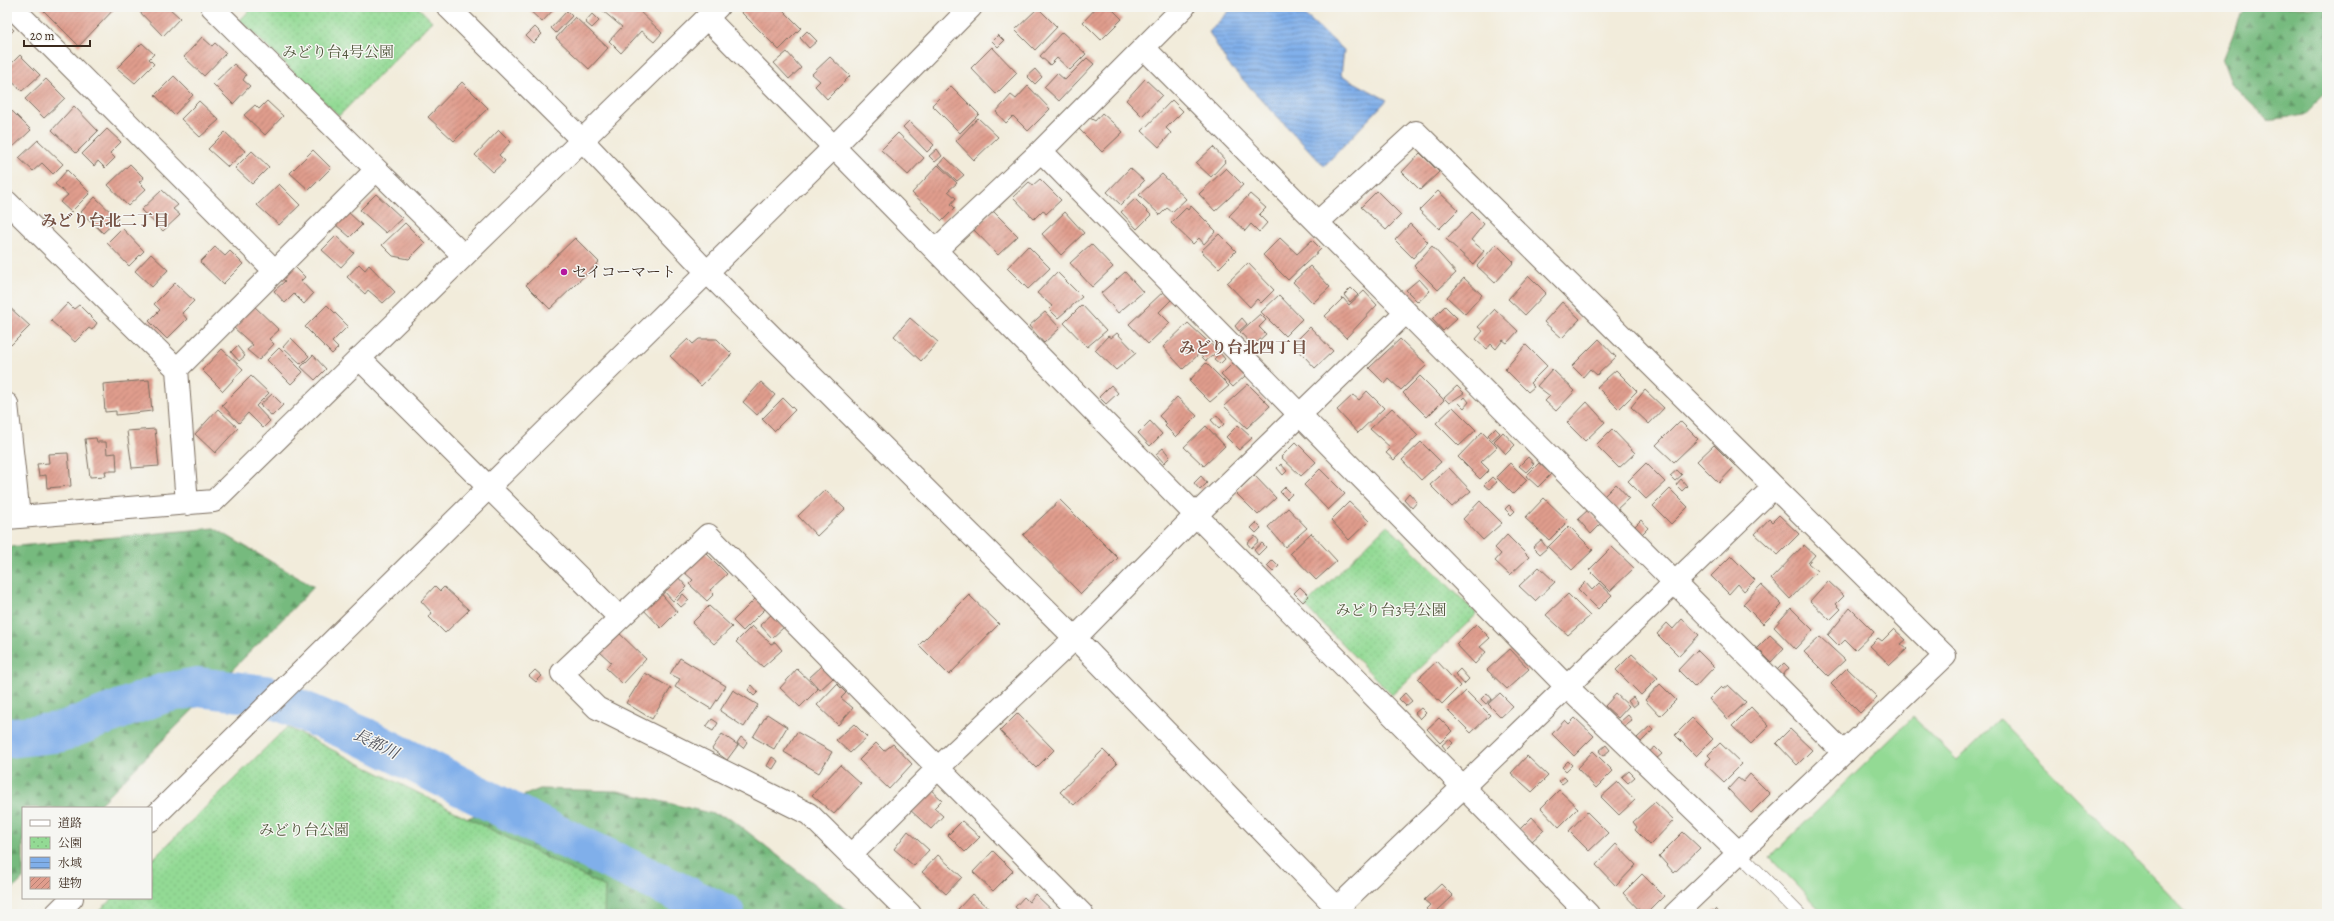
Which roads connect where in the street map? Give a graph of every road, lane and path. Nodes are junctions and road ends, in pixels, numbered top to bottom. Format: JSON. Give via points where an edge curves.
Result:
{"nodes":[{"id":1,"x":12,"y":7,"type":"edge"},
{"id":2,"x":448,"y":7,"type":"edge"},
{"id":3,"x":971,"y":7,"type":"edge"},
{"id":4,"x":1184,"y":7,"type":"edge"},
{"id":5,"x":223,"y":11,"type":"edge"},
{"id":6,"x":713,"y":13,"type":"edge"},
{"id":7,"x":1144,"y":48,"type":"junction"},
{"id":8,"x":582,"y":140,"type":"junction"},
{"id":9,"x":834,"y":146,"type":"junction"},
{"id":10,"x":1041,"y":151,"type":"junction"},
{"id":11,"x":376,"y":170,"type":"junction"},
{"id":12,"x":7,"y":202,"type":"edge"},
{"id":13,"x":1318,"y":222,"type":"junction"},
{"id":14,"x":936,"y":250,"type":"junction"},
{"id":15,"x":464,"y":256,"type":"junction"},
{"id":16,"x":275,"y":271,"type":"junction"},
{"id":17,"x":706,"y":272,"type":"junction"},
{"id":18,"x":1406,"y":312,"type":"junction"},
{"id":19,"x":359,"y":358,"type":"junction"},
{"id":20,"x":177,"y":369,"type":"junction"},
{"id":21,"x":7,"y":404,"type":"edge"},
{"id":22,"x":1300,"y":415,"type":"junction"},
{"id":23,"x":1774,"y":487,"type":"junction"},
{"id":24,"x":488,"y":488,"type":"junction"},
{"id":25,"x":187,"y":504,"type":"junction"},
{"id":26,"x":1196,"y":515,"type":"junction"},
{"id":27,"x":13,"y":518,"type":"edge"},
{"id":28,"x":1675,"y":583,"type":"junction"},
{"id":29,"x":620,"y":618,"type":"junction"},
{"id":30,"x":1075,"y":638,"type":"junction"},
{"id":31,"x":1567,"y":687,"type":"junction"},
{"id":32,"x":1844,"y":753,"type":"junction"},
{"id":33,"x":938,"y":768,"type":"junction"},
{"id":34,"x":1463,"y":786,"type":"junction"},
{"id":35,"x":152,"y":819,"type":"edge"},
{"id":36,"x":1738,"y":852,"type":"junction"},
{"id":37,"x":850,"y":856,"type":"junction"},
{"id":38,"x":71,"y":899,"type":"edge"},
{"id":39,"x":1337,"y":912,"type":"edge"},
{"id":40,"x":56,"y":914,"type":"edge"},
{"id":41,"x":910,"y":914,"type":"edge"},
{"id":42,"x":1082,"y":914,"type":"edge"},
{"id":43,"x":1588,"y":914,"type":"edge"},
{"id":44,"x":1675,"y":914,"type":"edge"},
{"id":45,"x":1799,"y":914,"type":"edge"}],
"edges":[{"from":1,"to":16,"type":"street"},
{"from":2,"to":8,"type":"street"},
{"from":3,"to":9,"type":"street"},
{"from":4,"to":7,"type":"street"},
{"from":5,"to":11,"type":"street"},
{"from":6,"to":8,"type":"street"},
{"from":6,"to":9,"type":"street"},
{"from":7,"to":10,"type":"street"},
{"from":7,"to":13,"type":"street"},
{"from":8,"to":15,"type":"street"},
{"from":8,"to":17,"type":"street"},
{"from":9,"to":14,"type":"street"},
{"from":9,"to":17,"type":"street"},
{"from":10,"to":14,"type":"street"},
{"from":10,"to":22,"type":"street"},
{"from":11,"to":15,"type":"street"},
{"from":11,"to":16,"type":"street"},
{"from":12,"to":20,"type":"street"},
{"from":13,"to":18,"type":"street"},
{"from":13,"to":23,"type":"street","via":[[1416,132]]},
{"from":14,"to":26,"type":"street"},
{"from":15,"to":19,"type":"street"},
{"from":16,"to":20,"type":"street"},
{"from":17,"to":24,"type":"street"},
{"from":17,"to":30,"type":"street"},
{"from":18,"to":22,"type":"street"},
{"from":18,"to":28,"type":"street"},
{"from":19,"to":24,"type":"street"},
{"from":19,"to":25,"type":"street","via":[[214,501]]},
{"from":20,"to":25,"type":"street"},
{"from":21,"to":27,"type":"street"},
{"from":22,"to":26,"type":"street"},
{"from":22,"to":31,"type":"street"},
{"from":23,"to":28,"type":"street"},
{"from":23,"to":32,"type":"street","via":[[1945,656]]},
{"from":24,"to":29,"type":"street"},
{"from":24,"to":35,"type":"street"},
{"from":25,"to":27,"type":"street"},
{"from":26,"to":30,"type":"street"},
{"from":26,"to":34,"type":"street"},
{"from":28,"to":31,"type":"street"},
{"from":28,"to":32,"type":"street"},
{"from":29,"to":33,"type":"street","via":[[708,535]]},
{"from":29,"to":37,"type":"street","via":[[562,673],[597,708],[808,814]]},
{"from":30,"to":33,"type":"street"},
{"from":30,"to":39,"type":"street"},
{"from":31,"to":34,"type":"street"},
{"from":31,"to":36,"type":"street"},
{"from":32,"to":36,"type":"street"},
{"from":33,"to":37,"type":"street"},
{"from":33,"to":42,"type":"street"},
{"from":34,"to":39,"type":"street"},
{"from":34,"to":43,"type":"street"},
{"from":36,"to":44,"type":"street"},
{"from":36,"to":45,"type":"lane"},
{"from":37,"to":41,"type":"street"},
{"from":38,"to":40,"type":"street"}]}
